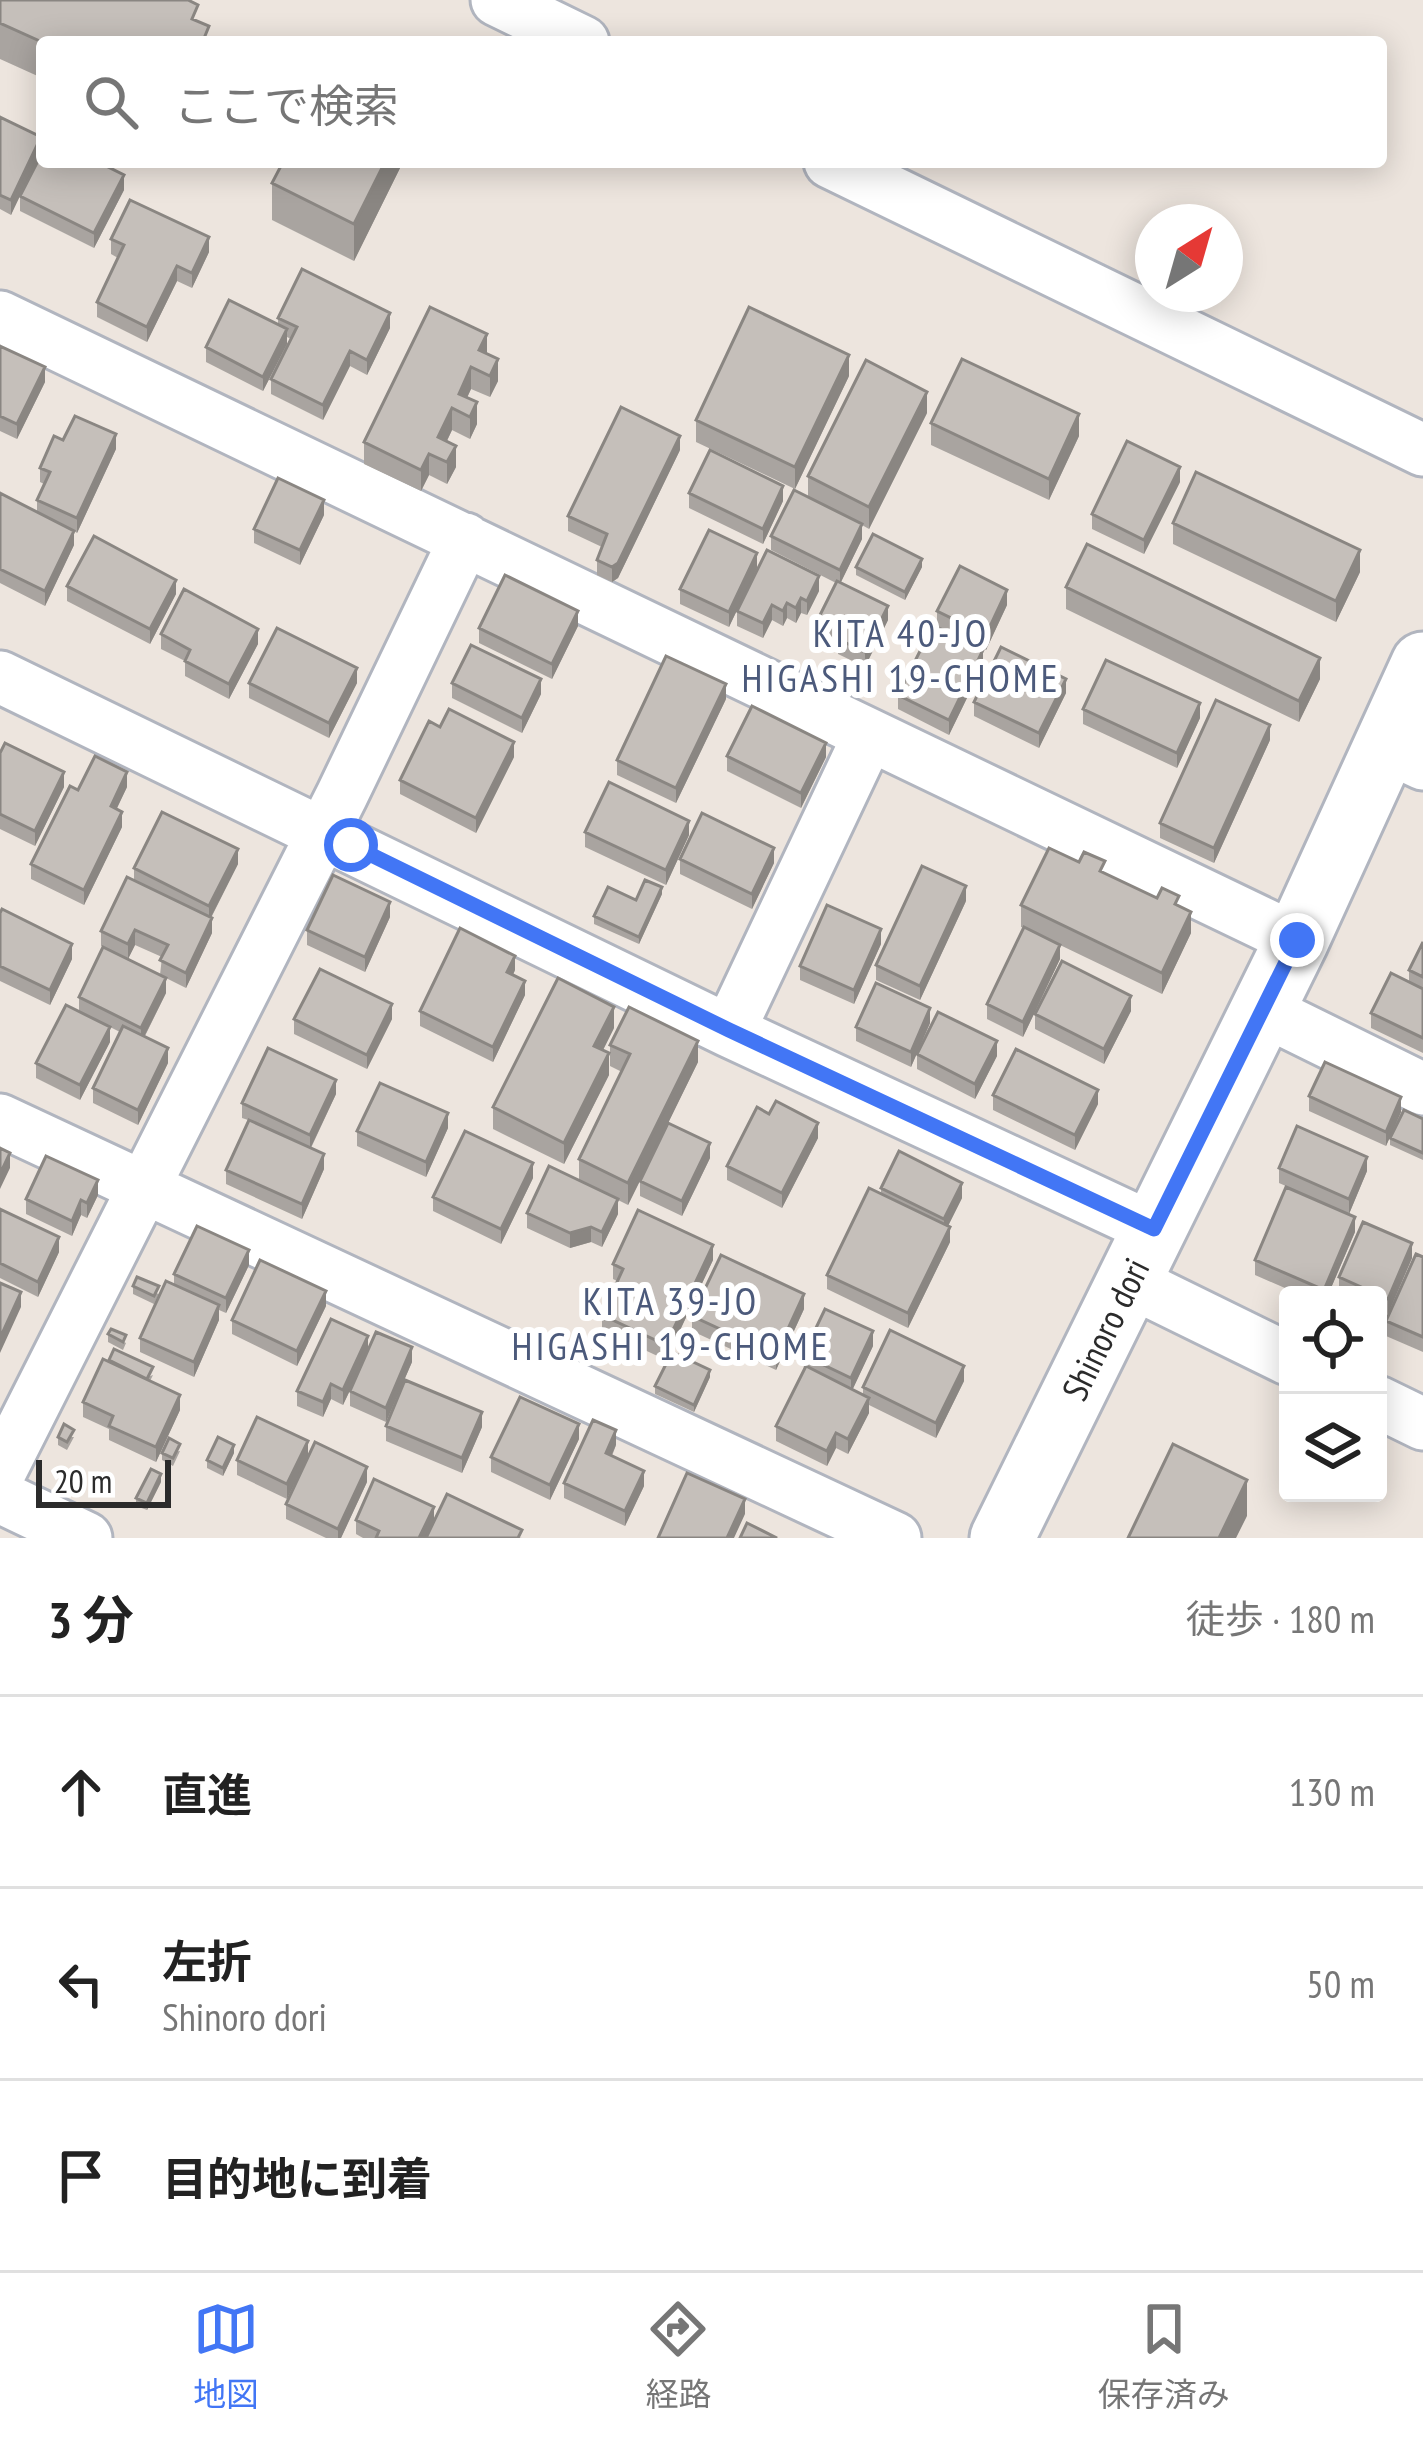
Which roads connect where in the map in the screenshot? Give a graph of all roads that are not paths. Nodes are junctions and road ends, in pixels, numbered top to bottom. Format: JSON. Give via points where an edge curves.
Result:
{"nodes":[{"id":1,"x":497,"y":0,"type":"edge"},
{"id":2,"x":572,"y":36,"type":"edge"},
{"id":3,"x":842,"y":168,"type":"edge"},
{"id":4,"x":0,"y":317,"type":"edge"},
{"id":5,"x":1423,"y":450,"type":"edge"},
{"id":6,"x":465,"y":539,"type":"junction"},
{"id":7,"x":1423,"y":664,"type":"edge"},
{"id":8,"x":0,"y":677,"type":"edge"},
{"id":9,"x":868,"y":736,"type":"junction"},
{"id":10,"x":1405,"y":756,"type":"edge"},
{"id":11,"x":323,"y":831,"type":"junction"},
{"id":12,"x":1297,"y":940,"type":"junction"},
{"id":13,"x":1263,"y":1010,"type":"junction"},
{"id":14,"x":729,"y":1030,"type":"junction"},
{"id":15,"x":1423,"y":1089,"type":"edge"},
{"id":16,"x":0,"y":1120,"type":"edge"},
{"id":17,"x":143,"y":1190,"type":"junction"},
{"id":18,"x":1142,"y":1255,"type":"junction"},
{"id":19,"x":1279,"y":1353,"type":"edge"},
{"id":20,"x":1387,"y":1406,"type":"edge"},
{"id":21,"x":1423,"y":1424,"type":"edge"},
{"id":22,"x":0,"y":1472,"type":"edge"},
{"id":23,"x":0,"y":1497,"type":"edge"},
{"id":24,"x":86,"y":1538,"type":"edge"},
{"id":25,"x":895,"y":1538,"type":"edge"},
{"id":26,"x":1002,"y":1538,"type":"edge"}],
"edges":[{"from":1,"to":2,"type":"street"},
{"from":3,"to":5,"type":"street"},
{"from":4,"to":6,"type":"street"},
{"from":6,"to":9,"type":"street"},
{"from":6,"to":11,"type":"street"},
{"from":7,"to":10,"type":"street","name":"Shinoro dori"},
{"from":8,"to":11,"type":"street"},
{"from":9,"to":12,"type":"street"},
{"from":9,"to":14,"type":"street"},
{"from":10,"to":12,"type":"street","name":"Shinoro dori"},
{"from":11,"to":14,"type":"street"},
{"from":11,"to":17,"type":"street"},
{"from":12,"to":13,"type":"street","name":"Shinoro dori"},
{"from":13,"to":15,"type":"street"},
{"from":13,"to":18,"type":"street","name":"Shinoro dori"},
{"from":14,"to":18,"type":"street"},
{"from":16,"to":17,"type":"street"},
{"from":17,"to":22,"type":"street"},
{"from":17,"to":25,"type":"street"},
{"from":18,"to":19,"type":"street"},
{"from":18,"to":26,"type":"street","name":"Shinoro dori"},
{"from":20,"to":21,"type":"street"},
{"from":23,"to":24,"type":"street"}]}
